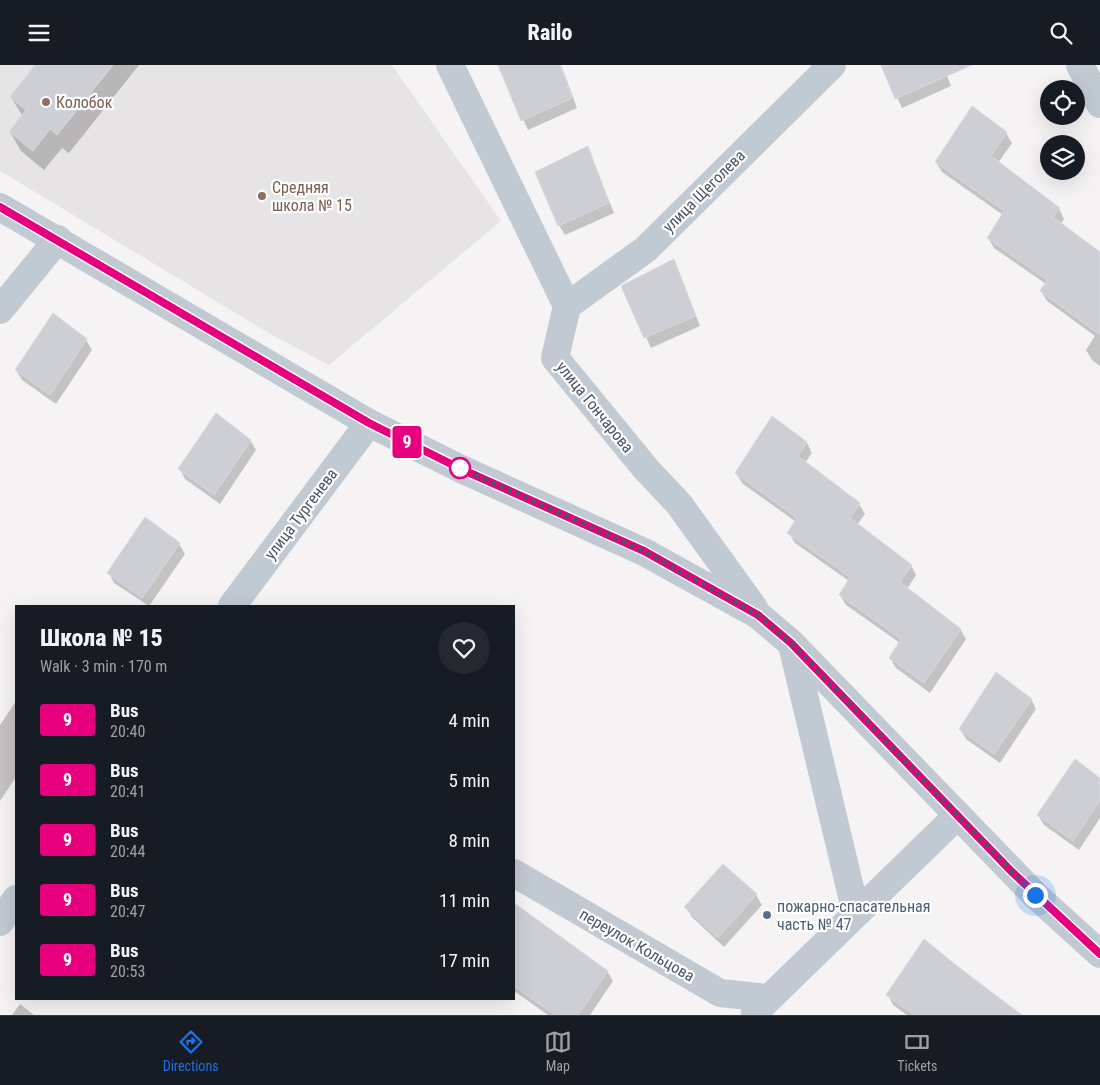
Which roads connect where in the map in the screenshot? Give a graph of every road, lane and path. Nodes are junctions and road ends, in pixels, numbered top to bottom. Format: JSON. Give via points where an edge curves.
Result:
{"nodes":[{"id":1,"x":450,"y":65,"type":"edge"},
{"id":2,"x":832,"y":65,"type":"edge"},
{"id":3,"x":1080,"y":65,"type":"edge"},
{"id":4,"x":1100,"y":104,"type":"edge"},
{"id":5,"x":0,"y":207,"type":"edge"},
{"id":6,"x":58,"y":239,"type":"junction"},
{"id":7,"x":567,"y":306,"type":"junction"},
{"id":8,"x":0,"y":310,"type":"edge"},
{"id":9,"x":369,"y":423,"type":"junction"},
{"id":10,"x":233,"y":605,"type":"edge"},
{"id":11,"x":758,"y":615,"type":"junction"},
{"id":12,"x":791,"y":643,"type":"junction"},
{"id":13,"x":957,"y":816,"type":"junction"},
{"id":14,"x":515,"y":874,"type":"edge"},
{"id":15,"x":15,"y":900,"type":"edge"},
{"id":16,"x":856,"y":913,"type":"junction"},
{"id":17,"x":0,"y":921,"type":"edge"},
{"id":18,"x":1100,"y":954,"type":"edge"},
{"id":19,"x":760,"y":1007,"type":"edge"}],
"edges":[{"from":1,"to":7,"type":"street"},
{"from":2,"to":7,"type":"street","name":"улица Щеголева","via":[[646,249]]},
{"from":3,"to":4,"type":"street"},
{"from":5,"to":6,"type":"street","name":"улица Гончарова"},
{"from":6,"to":8,"type":"street"},
{"from":6,"to":9,"type":"street","name":"улица Гончарова"},
{"from":7,"to":11,"type":"street","name":"улица Гончарова","via":[[555,358],[679,504]]},
{"from":9,"to":10,"type":"street","name":"улица Тургенева"},
{"from":9,"to":11,"type":"street","name":"улица Гончарова","via":[[461,469],[644,551]]},
{"from":11,"to":12,"type":"street","name":"улица Гончарова"},
{"from":12,"to":13,"type":"street","name":"улица Гончарова"},
{"from":12,"to":16,"type":"street"},
{"from":13,"to":16,"type":"street"},
{"from":13,"to":18,"type":"street","name":"улица Гончарова","via":[[1035,895]]},
{"from":14,"to":19,"type":"street","name":"переулок Кольцова","via":[[720,993]]},
{"from":15,"to":17,"type":"street"},
{"from":16,"to":19,"type":"street"}]}
